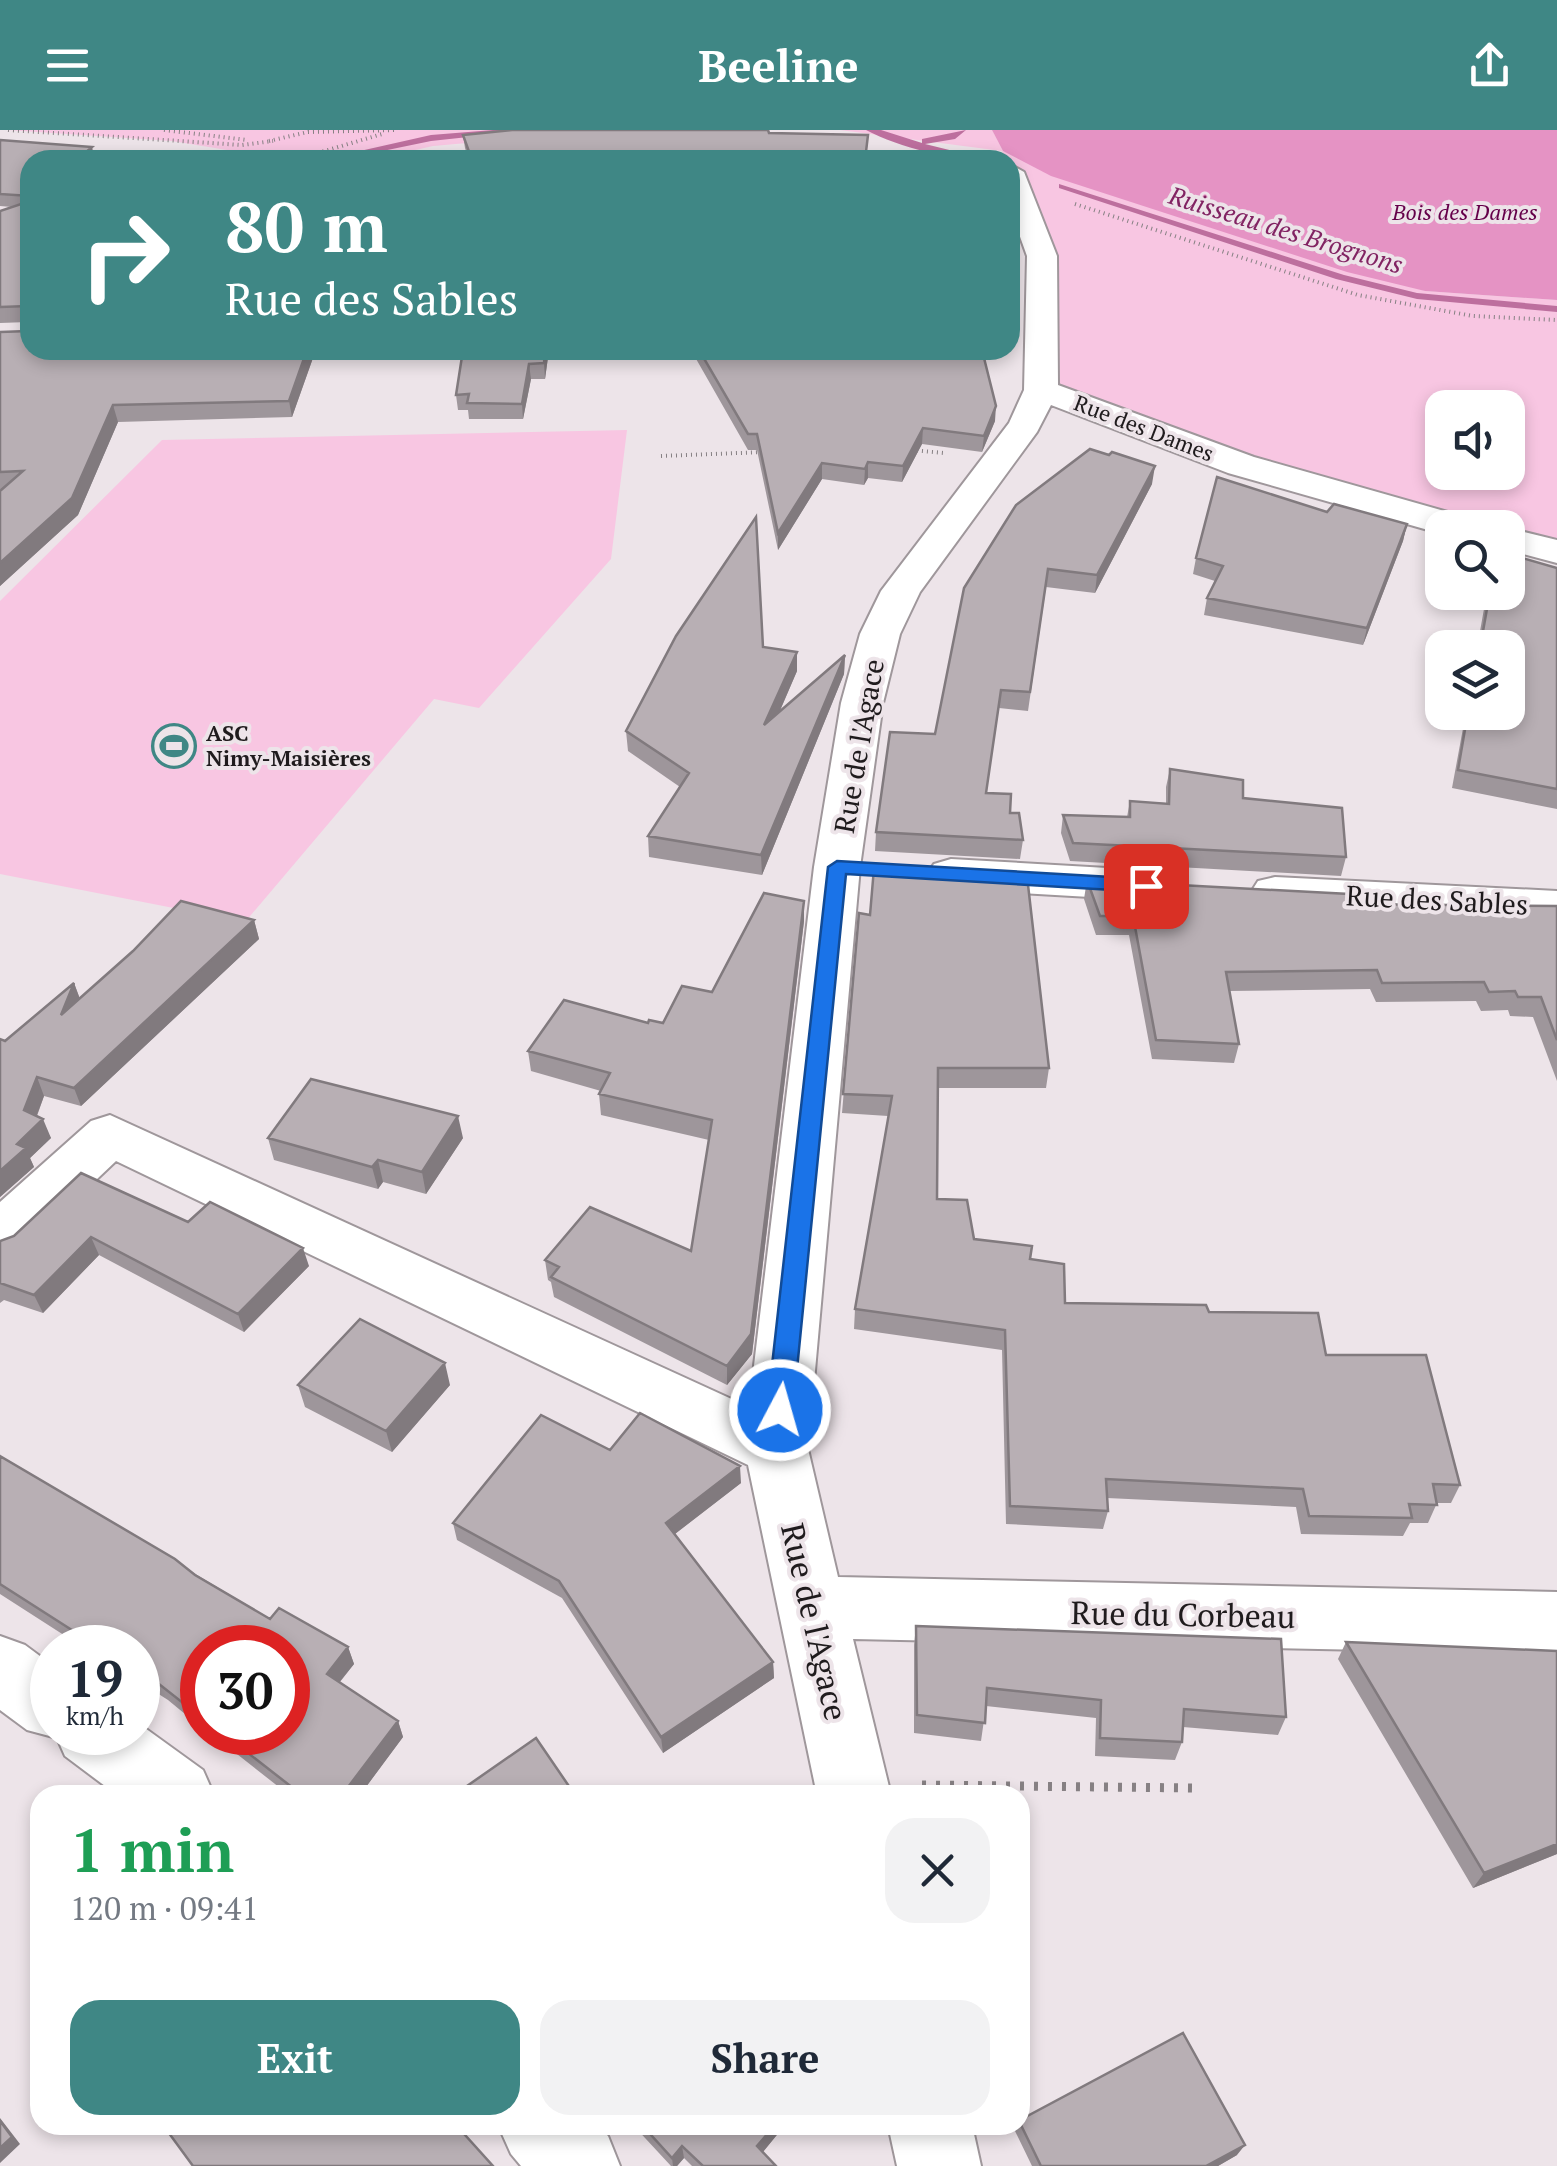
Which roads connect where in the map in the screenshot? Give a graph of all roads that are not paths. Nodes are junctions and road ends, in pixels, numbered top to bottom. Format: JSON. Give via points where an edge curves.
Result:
{"nodes":[{"id":1,"x":1020,"y":202,"type":"edge"},
{"id":2,"x":1042,"y":315,"type":"junction"},
{"id":3,"x":1020,"y":316,"type":"edge"},
{"id":4,"x":1041,"y":390,"type":"junction"},
{"id":5,"x":1425,"y":517,"type":"edge"},
{"id":6,"x":1525,"y":544,"type":"edge"},
{"id":7,"x":1557,"y":552,"type":"edge"},
{"id":8,"x":876,"y":869,"type":"junction"},
{"id":9,"x":1557,"y":906,"type":"edge"},
{"id":10,"x":0,"y":1236,"type":"edge"},
{"id":11,"x":776,"y":1449,"type":"junction"},
{"id":12,"x":809,"y":1607,"type":"junction"},
{"id":13,"x":1557,"y":1623,"type":"edge"},
{"id":14,"x":0,"y":1668,"type":"edge"},
{"id":15,"x":30,"y":1690,"type":"edge"},
{"id":16,"x":122,"y":1755,"type":"edge"},
{"id":17,"x":163,"y":1785,"type":"edge"},
{"id":18,"x":852,"y":1785,"type":"edge"},
{"id":19,"x":549,"y":2135,"type":"edge"},
{"id":20,"x":932,"y":2135,"type":"edge"},
{"id":21,"x":578,"y":2166,"type":"edge"},
{"id":22,"x":939,"y":2166,"type":"edge"}],
"edges":[{"from":1,"to":2,"type":"street","name":"Rue des Dames","via":[[1042,256]]},
{"from":2,"to":3,"type":"street"},
{"from":2,"to":4,"type":"street","name":"Rue des Dames"},
{"from":4,"to":5,"type":"street","name":"Rue des Dames","via":[[1240,465]]},
{"from":4,"to":8,"type":"street","name":"Rue de l'Agace","via":[[1025,426],[901,590],[880,634],[862,703]]},
{"from":6,"to":7,"type":"street"},
{"from":8,"to":9,"type":"street","name":"Rue des Sables"},
{"from":8,"to":11,"type":"street","name":"Rue de l'Agace"},
{"from":10,"to":11,"type":"street","via":[[110,1135]]},
{"from":11,"to":12,"type":"street","name":"Rue de l'Agace"},
{"from":12,"to":13,"type":"street","name":"Rue du Corbeau"},
{"from":12,"to":18,"type":"street","name":"Rue de l'Agace"},
{"from":14,"to":15,"type":"street"},
{"from":16,"to":17,"type":"street"},
{"from":19,"to":21,"type":"street"},
{"from":20,"to":22,"type":"street"}]}
